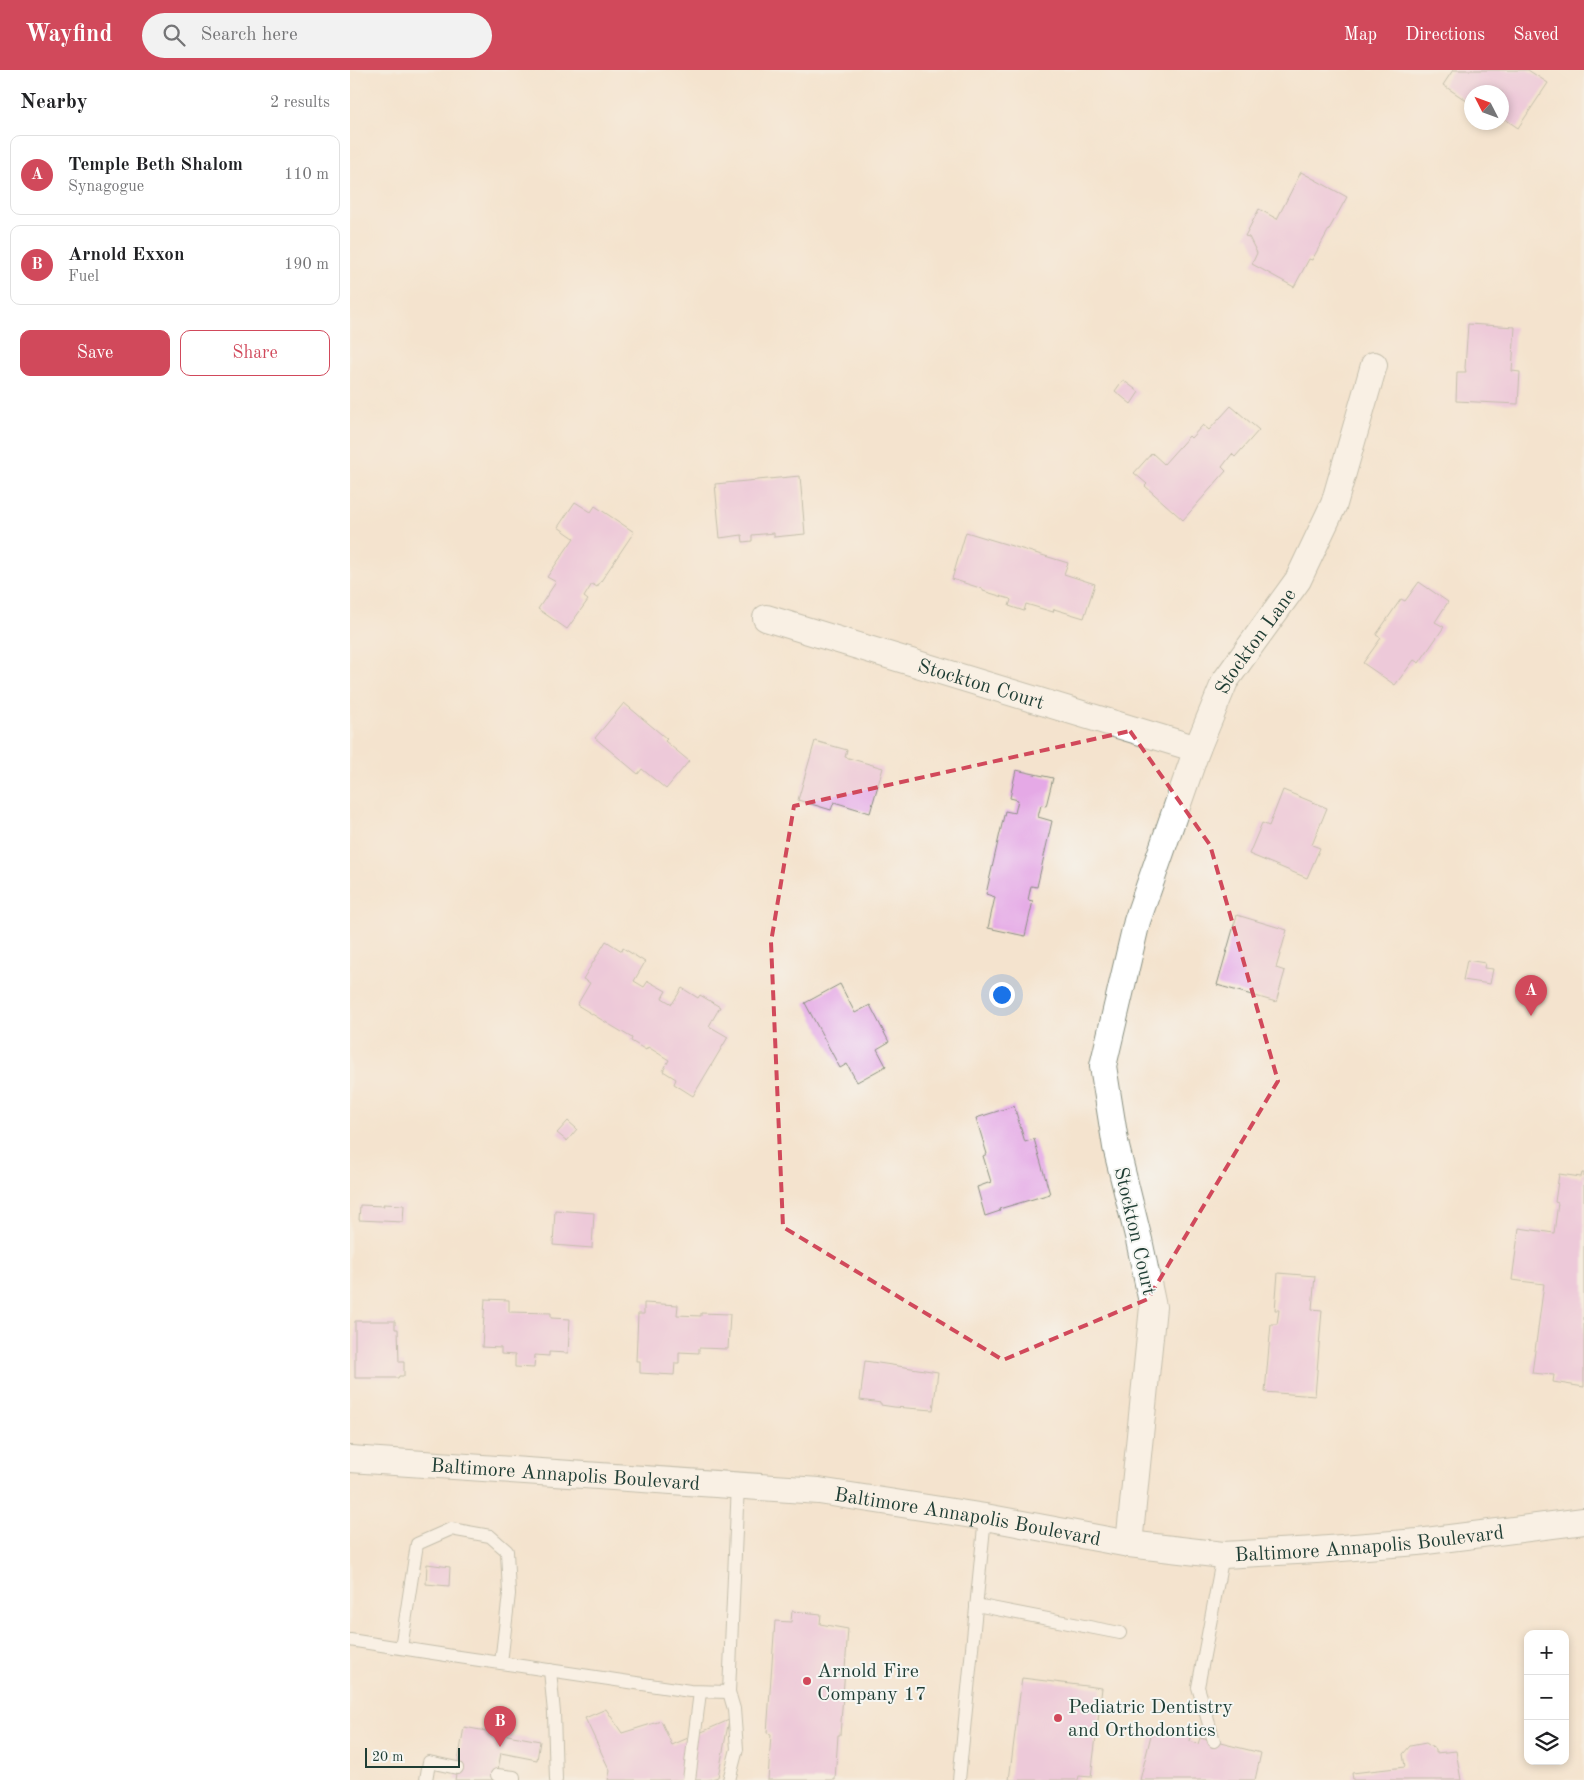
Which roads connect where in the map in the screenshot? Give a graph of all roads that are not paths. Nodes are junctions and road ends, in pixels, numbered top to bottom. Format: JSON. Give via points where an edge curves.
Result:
{"nodes":[{"id":1,"x":1374,"y":365,"type":"dead end"},
{"id":2,"x":766,"y":618,"type":"dead end"},
{"id":3,"x":1197,"y":749,"type":"junction"},
{"id":4,"x":1138,"y":921,"type":"joint"},
{"id":5,"x":350,"y":1459,"type":"edge"},
{"id":6,"x":738,"y":1484,"type":"junction"},
{"id":7,"x":984,"y":1517,"type":"junction"},
{"id":8,"x":1584,"y":1521,"type":"edge"},
{"id":9,"x":1129,"y":1544,"type":"junction"},
{"id":10,"x":1222,"y":1555,"type":"junction"},
{"id":11,"x":976,"y":1605,"type":"junction"},
{"id":12,"x":1120,"y":1633,"type":"dead end"},
{"id":13,"x":350,"y":1640,"type":"edge"},
{"id":14,"x":401,"y":1648,"type":"junction"},
{"id":15,"x":501,"y":1663,"type":"junction"},
{"id":16,"x":550,"y":1670,"type":"junction"},
{"id":17,"x":700,"y":1692,"type":"junction"},
{"id":18,"x":729,"y":1692,"type":"junction"},
{"id":19,"x":1214,"y":1741,"type":"dead end"},
{"id":20,"x":457,"y":1768,"type":"dead end"},
{"id":21,"x":497,"y":1775,"type":"dead end"},
{"id":22,"x":426,"y":1780,"type":"edge"},
{"id":23,"x":514,"y":1780,"type":"edge"},
{"id":24,"x":556,"y":1780,"type":"edge"},
{"id":25,"x":689,"y":1780,"type":"edge"},
{"id":26,"x":729,"y":1780,"type":"edge"},
{"id":27,"x":958,"y":1780,"type":"edge"}],
"edges":[{"from":1,"to":3,"type":"street","name":"Stockton Lane","via":[[1334,504],[1298,580],[1224,682]]},
{"from":2,"to":3,"type":"street","name":"Stockton Court"},
{"from":3,"to":4,"type":"street","name":"Stockton Lane"},
{"from":4,"to":9,"type":"street","name":"Stockton Court","via":[[1103,1066],[1116,1148],[1153,1307]]},
{"from":5,"to":6,"type":"street","name":"Baltimore Annapolis Boulevard"},
{"from":6,"to":7,"type":"street","name":"Baltimore Annapolis Boulevard","via":[[819,1491]]},
{"from":6,"to":18,"type":"lane"},
{"from":7,"to":9,"type":"street","name":"Baltimore Annapolis Boulevard"},
{"from":7,"to":11,"type":"lane"},
{"from":8,"to":10,"type":"street","name":"Baltimore Annapolis Boulevard","via":[[1418,1542]]},
{"from":9,"to":10,"type":"street","name":"Baltimore Annapolis Boulevard"},
{"from":10,"to":19,"type":"lane","via":[[1198,1687]]},
{"from":11,"to":12,"type":"lane"},
{"from":11,"to":27,"type":"lane"},
{"from":13,"to":14,"type":"lane"},
{"from":14,"to":15,"type":"lane"},
{"from":14,"to":15,"type":"lane","via":[[417,1544],[451,1529],[490,1536],[508,1551],[510,1594]]},
{"from":15,"to":16,"type":"lane"},
{"from":16,"to":17,"type":"lane"},
{"from":16,"to":24,"type":"lane"},
{"from":17,"to":18,"type":"lane"},
{"from":17,"to":25,"type":"lane"},
{"from":18,"to":26,"type":"lane","via":[[734,1709],[737,1749]]},
{"from":20,"to":22,"type":"lane","via":[[429,1762]]},
{"from":21,"to":23,"type":"lane"}]}
